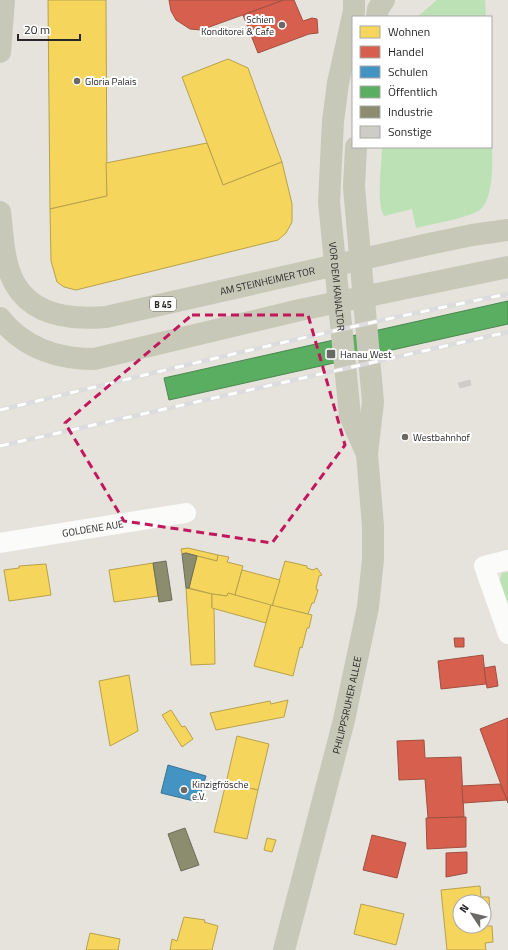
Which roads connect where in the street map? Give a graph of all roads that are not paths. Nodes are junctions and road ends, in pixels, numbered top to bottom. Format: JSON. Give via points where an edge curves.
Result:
{"nodes":[{"id":1,"x":4,"y":0,"type":"edge"},
{"id":2,"x":355,"y":4,"type":"edge"},
{"id":3,"x":352,"y":16,"type":"edge"},
{"id":4,"x":352,"y":18,"type":"edge"},
{"id":5,"x":0,"y":52,"type":"edge"},
{"id":6,"x":356,"y":148,"type":"edge"},
{"id":7,"x":0,"y":212,"type":"edge"},
{"id":8,"x":508,"y":230,"type":"edge"},
{"id":9,"x":508,"y":267,"type":"edge"},
{"id":10,"x":0,"y":318,"type":"edge"},
{"id":11,"x":367,"y":454,"type":"junction"},
{"id":12,"x":186,"y":513,"type":"dead end"},
{"id":13,"x":0,"y":543,"type":"edge"},
{"id":14,"x":508,"y":560,"type":"edge"},
{"id":15,"x":508,"y":634,"type":"edge"},
{"id":16,"x":284,"y":950,"type":"edge"}],
"edges":[{"from":1,"to":5,"type":"main road"},
{"from":2,"to":3,"type":"main road","name":"VOR DEM KANALTOR"},
{"from":4,"to":11,"type":"main road","name":"VOR DEM KANALTOR","via":[[333,121],[329,202],[350,416]]},
{"from":6,"to":11,"type":"main road","via":[[354,187],[373,402]]},
{"from":7,"to":8,"type":"main road","name":"AM STEINHEIMER TOR","number":"B 45","via":[[10,272],[15,284],[29,300],[44,311],[63,317],[85,319],[106,317],[472,235]]},
{"from":9,"to":10,"type":"main road","via":[[300,310],[94,359],[74,359],[44,352],[22,340]]},
{"from":11,"to":16,"type":"main road","name":"PHILIPPSRUHER ALLEE","via":[[373,526],[368,607],[344,720]]},
{"from":12,"to":13,"type":"street","name":"GOLDENE AUE"},
{"from":14,"to":15,"type":"street","via":[[484,566]]}]}
